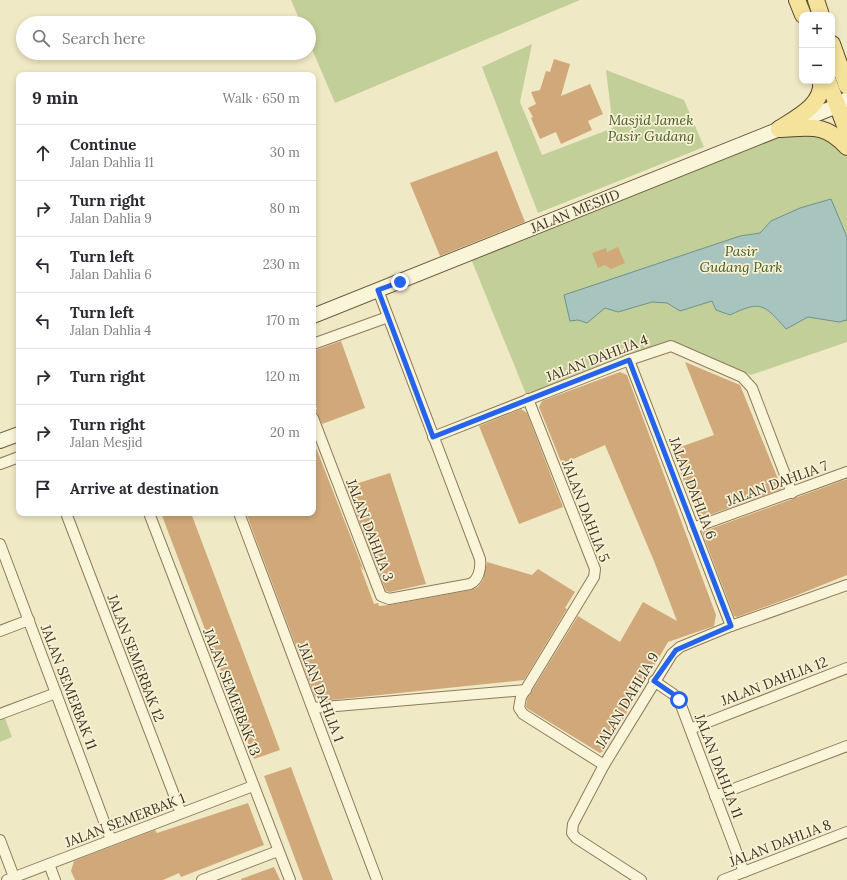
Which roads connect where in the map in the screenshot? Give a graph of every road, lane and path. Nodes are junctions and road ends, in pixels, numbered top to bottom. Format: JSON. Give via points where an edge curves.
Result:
{"nodes":[{"id":1,"x":797,"y":0,"type":"edge"},
{"id":2,"x":816,"y":0,"type":"edge"},
{"id":3,"x":802,"y":12,"type":"edge"},
{"id":4,"x":820,"y":12,"type":"edge"},
{"id":5,"x":835,"y":47,"type":"edge"},
{"id":6,"x":834,"y":48,"type":"edge"},
{"id":7,"x":847,"y":62,"type":"edge"},
{"id":8,"x":821,"y":84,"type":"edge"},
{"id":9,"x":830,"y":84,"type":"edge"},
{"id":10,"x":847,"y":86,"type":"edge"},
{"id":11,"x":844,"y":104,"type":"edge"},
{"id":12,"x":779,"y":129,"type":"junction"},
{"id":13,"x":847,"y":131,"type":"edge"},
{"id":14,"x":847,"y":147,"type":"edge"},
{"id":15,"x":378,"y":290,"type":"junction"},
{"id":16,"x":316,"y":315,"type":"edge"},
{"id":17,"x":388,"y":317,"type":"junction"},
{"id":18,"x":316,"y":343,"type":"edge"},
{"id":19,"x":629,"y":360,"type":"junction"},
{"id":20,"x":528,"y":399,"type":"junction"},
{"id":21,"x":316,"y":426,"type":"edge"},
{"id":22,"x":16,"y":435,"type":"edge"},
{"id":23,"x":433,"y":437,"type":"junction"},
{"id":24,"x":0,"y":441,"type":"edge"},
{"id":25,"x":16,"y":458,"type":"edge"},
{"id":26,"x":0,"y":464,"type":"edge"},
{"id":27,"x":847,"y":472,"type":"edge"},
{"id":28,"x":792,"y":493,"type":"junction"},
{"id":29,"x":67,"y":516,"type":"edge"},
{"id":30,"x":150,"y":516,"type":"edge"},
{"id":31,"x":240,"y":516,"type":"edge"},
{"id":32,"x":693,"y":528,"type":"junction"},
{"id":33,"x":0,"y":546,"type":"edge"},
{"id":34,"x":847,"y":584,"type":"edge"},
{"id":35,"x":28,"y":620,"type":"junction"},
{"id":36,"x":731,"y":626,"type":"junction"},
{"id":37,"x":0,"y":630,"type":"edge"},
{"id":38,"x":847,"y":668,"type":"edge"},
{"id":39,"x":654,"y":681,"type":"junction"},
{"id":40,"x":526,"y":690,"type":"junction"},
{"id":41,"x":56,"y":693,"type":"junction"},
{"id":42,"x":313,"y":708,"type":"junction"},
{"id":43,"x":0,"y":714,"type":"edge"},
{"id":44,"x":690,"y":729,"type":"junction"},
{"id":45,"x":847,"y":746,"type":"edge"},
{"id":46,"x":604,"y":765,"type":"junction"},
{"id":47,"x":253,"y":786,"type":"junction"},
{"id":48,"x":715,"y":796,"type":"junction"},
{"id":49,"x":181,"y":813,"type":"junction"},
{"id":50,"x":847,"y":832,"type":"edge"},
{"id":51,"x":0,"y":840,"type":"edge"},
{"id":52,"x":111,"y":840,"type":"junction"},
{"id":53,"x":278,"y":851,"type":"junction"},
{"id":54,"x":49,"y":864,"type":"junction"},
{"id":55,"x":744,"y":872,"type":"junction"},
{"id":56,"x":10,"y":879,"type":"edge"},
{"id":57,"x":208,"y":879,"type":"edge"},
{"id":58,"x":55,"y":880,"type":"edge"},
{"id":59,"x":290,"y":880,"type":"edge"},
{"id":60,"x":377,"y":880,"type":"edge"},
{"id":61,"x":641,"y":880,"type":"edge"},
{"id":62,"x":723,"y":880,"type":"edge"}],
"edges":[{"from":1,"to":3,"type":"main road"},
{"from":2,"to":4,"type":"main road"},
{"from":5,"to":7,"type":"main road"},
{"from":6,"to":10,"type":"main road"},
{"from":8,"to":12,"type":"main road","via":[[820,95],[812,106]]},
{"from":9,"to":11,"type":"main road"},
{"from":11,"to":12,"type":"main road","name":"JALAN MESJID"},
{"from":11,"to":13,"type":"main road"},
{"from":12,"to":14,"type":"main road","via":[[827,130]]},
{"from":12,"to":15,"type":"main road","name":"JALAN MESJID"},
{"from":15,"to":16,"type":"main road","name":"JALAN MESJID"},
{"from":15,"to":17,"type":"street"},
{"from":17,"to":18,"type":"street"},
{"from":17,"to":23,"type":"street"},
{"from":19,"to":20,"type":"street","name":"JALAN DAHLIA 4"},
{"from":19,"to":28,"type":"street","name":"JALAN DAHLIA 4","via":[[671,346],[744,378],[752,388]]},
{"from":19,"to":32,"type":"street","name":"JALAN DAHLIA 6"},
{"from":20,"to":23,"type":"street","name":"JALAN DAHLIA 4"},
{"from":20,"to":40,"type":"street","name":"JALAN DAHLIA 5","via":[[595,569],[594,577]]},
{"from":21,"to":23,"type":"street","name":"JALAN DAHLIA 3","via":[[376,587],[386,599],[472,584],[479,574],[480,560]]},
{"from":22,"to":24,"type":"main road"},
{"from":25,"to":26,"type":"street"},
{"from":27,"to":28,"type":"street","name":"JALAN DAHLIA 7"},
{"from":28,"to":32,"type":"street","name":"JALAN DAHLIA 7"},
{"from":29,"to":49,"type":"street","name":"JALAN SEMERBAK 12"},
{"from":30,"to":47,"type":"street","name":"JALAN SEMERBAK 13"},
{"from":31,"to":42,"type":"street","name":"JALAN DAHLIA 1"},
{"from":32,"to":36,"type":"street","name":"JALAN DAHLIA 6"},
{"from":33,"to":35,"type":"street","name":"JALAN SEMERBAK 11"},
{"from":34,"to":36,"type":"street","name":"JALAN DAHLIA 9"},
{"from":35,"to":37,"type":"street"},
{"from":35,"to":41,"type":"street","name":"JALAN SEMERBAK 11"},
{"from":36,"to":39,"type":"street","name":"JALAN DAHLIA 9","via":[[676,650]]},
{"from":38,"to":44,"type":"street","name":"JALAN DAHLIA 12"},
{"from":39,"to":44,"type":"street","name":"JALAN DAHLIA 11","via":[[677,698]]},
{"from":39,"to":46,"type":"street","name":"JALAN DAHLIA 9"},
{"from":40,"to":42,"type":"street"},
{"from":40,"to":46,"type":"street","name":"JALAN DAHLIA 5","via":[[520,701],[521,712]]},
{"from":41,"to":43,"type":"street"},
{"from":41,"to":52,"type":"street","name":"JALAN SEMERBAK 11"},
{"from":42,"to":60,"type":"street","name":"JALAN DAHLIA 1"},
{"from":44,"to":48,"type":"street","name":"JALAN DAHLIA 11"},
{"from":45,"to":48,"type":"street"},
{"from":46,"to":61,"type":"street","name":"JALAN DAHLIA 9","via":[[573,824],[572,832],[576,838]]},
{"from":47,"to":49,"type":"street","name":"JALAN SEMERBAK 1"},
{"from":47,"to":53,"type":"street","name":"JALAN SEMERBAK 13"},
{"from":48,"to":55,"type":"street","name":"JALAN DAHLIA 11"},
{"from":49,"to":52,"type":"street","name":"JALAN SEMERBAK 1"},
{"from":50,"to":55,"type":"street","name":"JALAN DAHLIA 8"},
{"from":51,"to":56,"type":"street"},
{"from":52,"to":54,"type":"street","name":"JALAN SEMERBAK 1"},
{"from":53,"to":57,"type":"street"},
{"from":53,"to":59,"type":"street","name":"JALAN SEMERBAK 13"},
{"from":54,"to":56,"type":"street","name":"JALAN SEMERBAK 1"},
{"from":54,"to":58,"type":"street"},
{"from":55,"to":62,"type":"street","name":"JALAN DAHLIA 8"}]}
